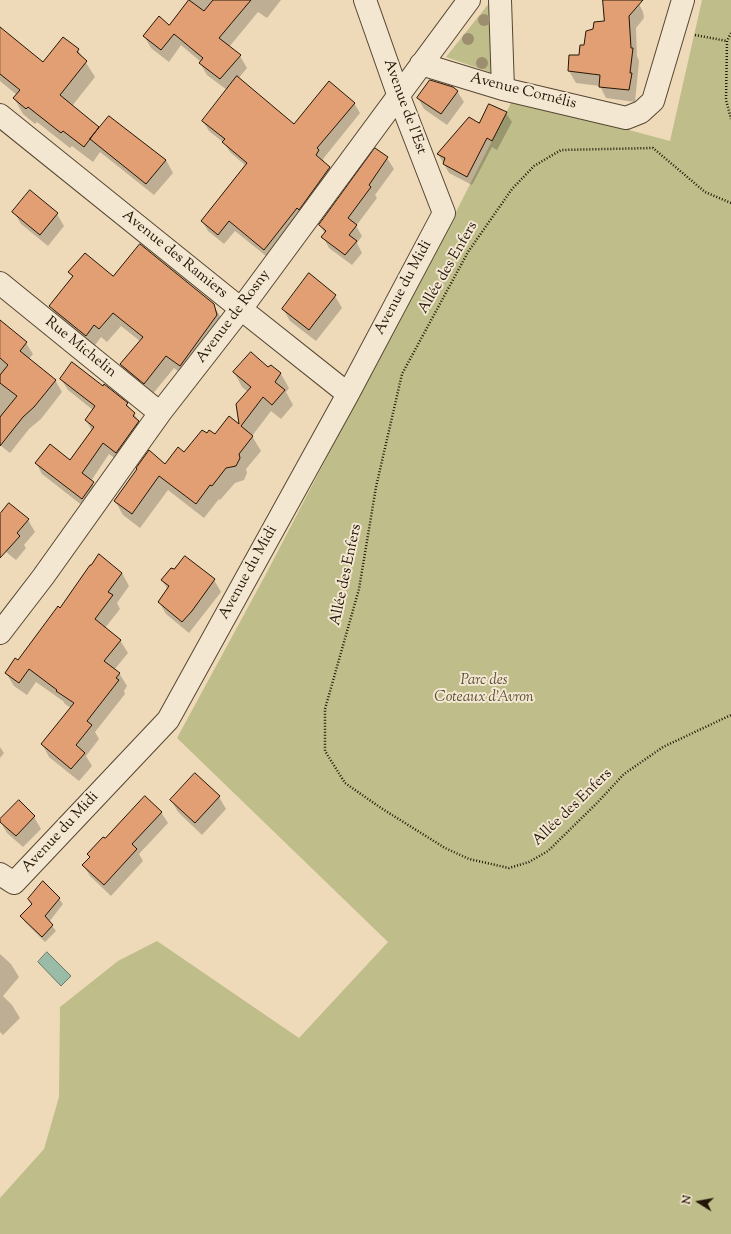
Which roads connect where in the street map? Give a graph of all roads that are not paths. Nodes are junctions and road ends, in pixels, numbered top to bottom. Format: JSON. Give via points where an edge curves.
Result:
{"nodes":[{"id":1,"x":365,"y":0,"type":"edge"},
{"id":2,"x":469,"y":0,"type":"edge"},
{"id":3,"x":500,"y":0,"type":"edge"},
{"id":4,"x":683,"y":0,"type":"edge"},
{"id":5,"x":421,"y":64,"type":"junction"},
{"id":6,"x":503,"y":89,"type":"junction"},
{"id":7,"x":398,"y":94,"type":"junction"},
{"id":8,"x":0,"y":115,"type":"edge"},
{"id":9,"x":444,"y":213,"type":"joint"},
{"id":10,"x":0,"y":283,"type":"edge"},
{"id":11,"x":241,"y":310,"type":"junction"},
{"id":12,"x":348,"y":394,"type":"junction"},
{"id":13,"x":160,"y":413,"type":"junction"},
{"id":14,"x":0,"y":633,"type":"edge"},
{"id":15,"x":0,"y":874,"type":"edge"}],
"edges":[{"from":1,"to":7,"type":"street","name":"Avenue de l'Est"},
{"from":2,"to":5,"type":"street","name":"Avenue de Rosny"},
{"from":3,"to":6,"type":"street"},
{"from":4,"to":6,"type":"street","name":"Avenue Cornélis","via":[[653,101],[641,112],[626,118]]},
{"from":5,"to":6,"type":"street","name":"Avenue Cornélis"},
{"from":5,"to":7,"type":"street","name":"Avenue de Rosny"},
{"from":7,"to":9,"type":"street","name":"Avenue de l'Est"},
{"from":7,"to":11,"type":"street","name":"Avenue de Rosny"},
{"from":8,"to":11,"type":"street","name":"Avenue des Ramiers"},
{"from":9,"to":12,"type":"street","name":"Avenue du Midi"},
{"from":10,"to":13,"type":"street","name":"Rue Michelin"},
{"from":11,"to":12,"type":"street","name":"Avenue des Ramiers"},
{"from":11,"to":13,"type":"street","name":"Avenue de Rosny"},
{"from":12,"to":15,"type":"street","name":"Avenue du Midi","via":[[168,720],[14,883]]},
{"from":13,"to":14,"type":"street","name":"Avenue de Rosny"}]}
